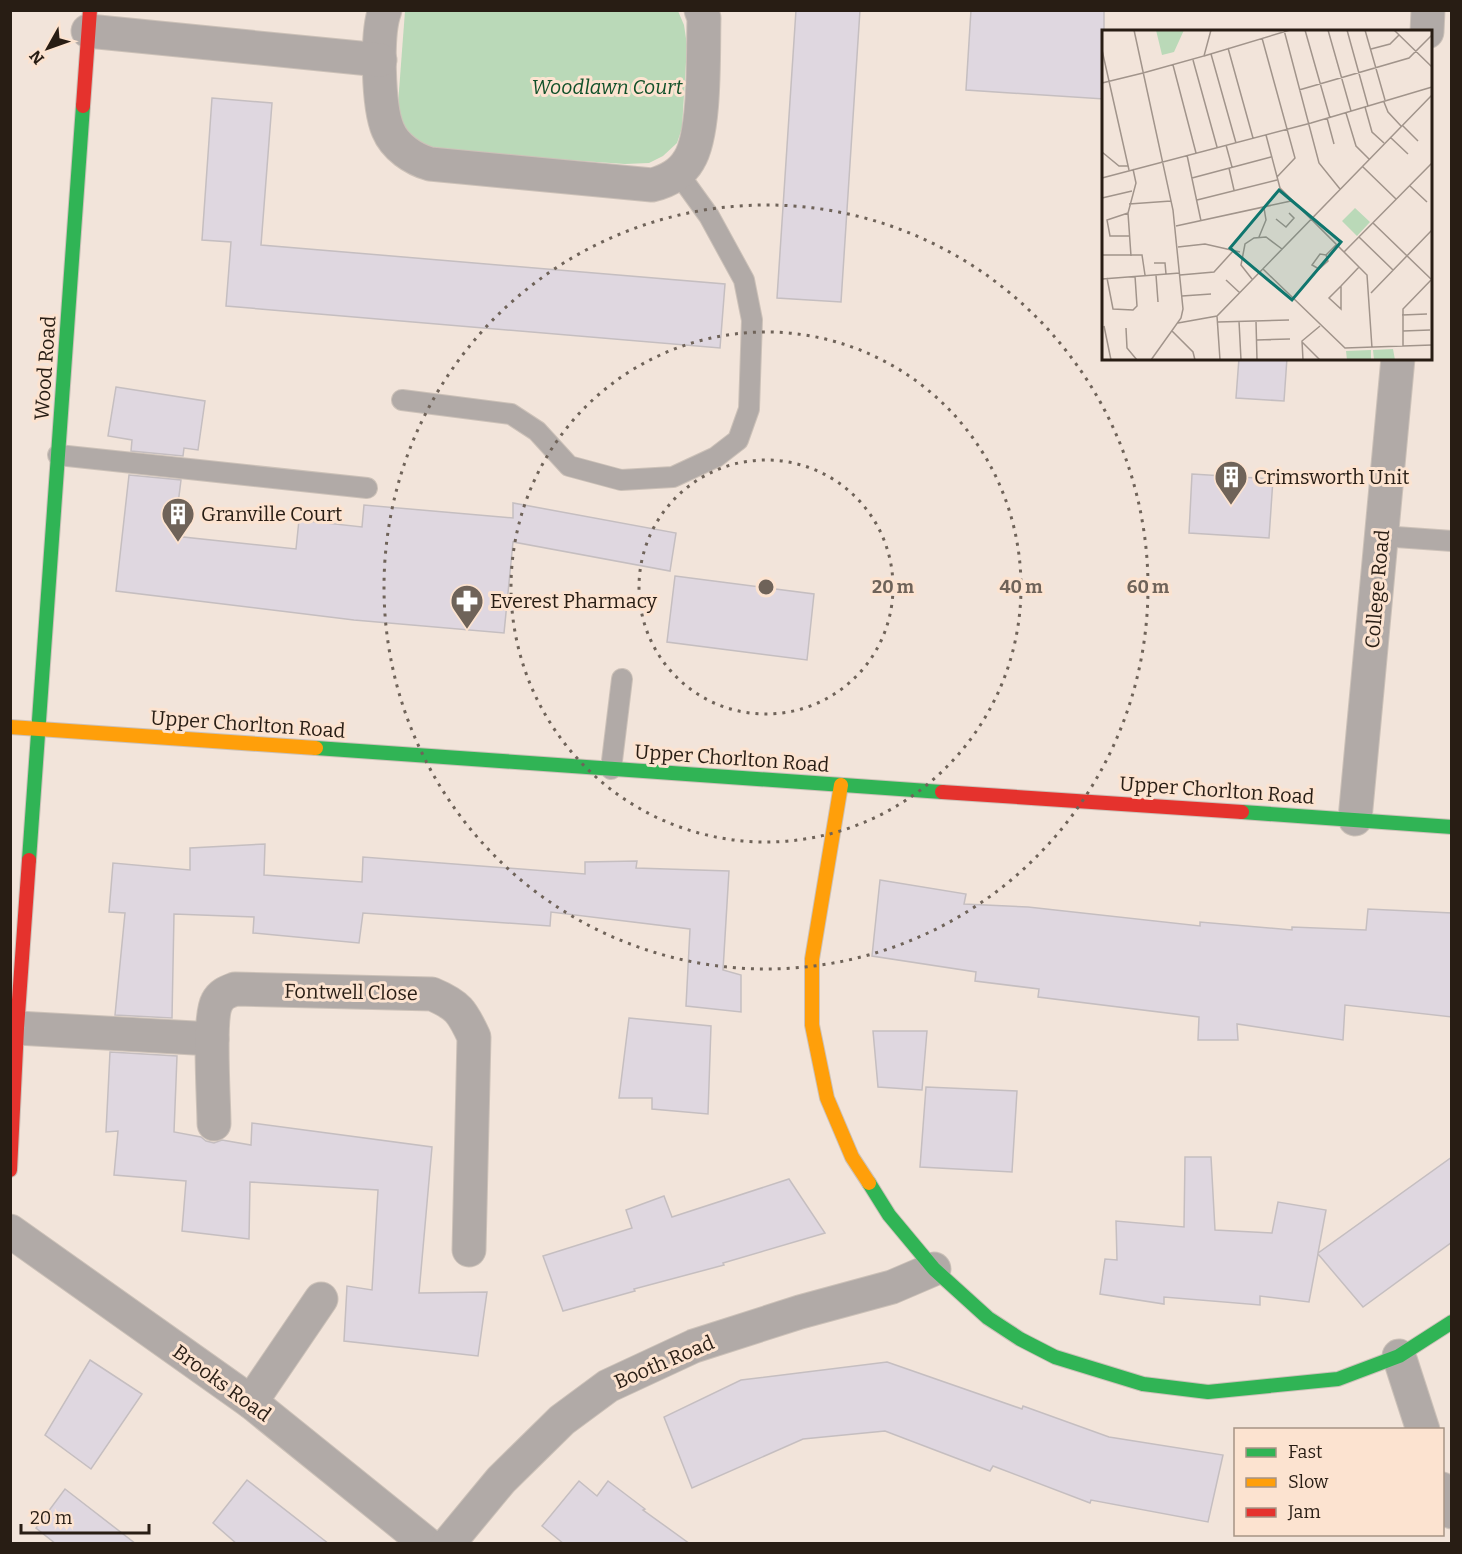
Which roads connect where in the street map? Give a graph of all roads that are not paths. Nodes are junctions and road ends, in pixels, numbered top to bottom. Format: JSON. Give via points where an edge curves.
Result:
{"nodes":[{"id":1,"x":386,"y":10,"type":"edge"},
{"id":2,"x":701,"y":10,"type":"edge"},
{"id":3,"x":1428,"y":10,"type":"edge"},
{"id":4,"x":89,"y":21,"type":"edge"},
{"id":5,"x":1426,"y":30,"type":"edge"},
{"id":6,"x":380,"y":60,"type":"junction"},
{"id":7,"x":678,"y":173,"type":"junction"},
{"id":8,"x":1398,"y":360,"type":"edge"},
{"id":9,"x":402,"y":400,"type":"dead end"},
{"id":10,"x":58,"y":455,"type":"junction"},
{"id":11,"x":368,"y":488,"type":"dead end"},
{"id":12,"x":1382,"y":536,"type":"junction"},
{"id":13,"x":1452,"y":542,"type":"edge"},
{"id":14,"x":622,"y":679,"type":"dead end"},
{"id":15,"x":10,"y":727,"type":"edge"},
{"id":16,"x":38,"y":729,"type":"junction"},
{"id":17,"x":611,"y":769,"type":"junction"},
{"id":18,"x":841,"y":785,"type":"junction"},
{"id":19,"x":1355,"y":819,"type":"junction"},
{"id":20,"x":1452,"y":827,"type":"edge"},
{"id":21,"x":17,"y":1028,"type":"junction"},
{"id":22,"x":213,"y":1039,"type":"junction"},
{"id":23,"x":214,"y":1124,"type":"dead end"},
{"id":24,"x":10,"y":1170,"type":"edge"},
{"id":25,"x":10,"y":1231,"type":"edge"},
{"id":26,"x":469,"y":1250,"type":"dead end"},
{"id":27,"x":933,"y":1269,"type":"junction"},
{"id":28,"x":321,"y":1299,"type":"dead end"},
{"id":29,"x":1452,"y":1322,"type":"edge"},
{"id":30,"x":1399,"y":1356,"type":"junction"},
{"id":31,"x":250,"y":1402,"type":"junction"},
{"id":32,"x":1422,"y":1428,"type":"edge"},
{"id":33,"x":1444,"y":1492,"type":"edge"},
{"id":34,"x":1452,"y":1512,"type":"edge"},
{"id":35,"x":427,"y":1544,"type":"edge"},
{"id":36,"x":448,"y":1544,"type":"edge"}],
"edges":[{"from":1,"to":6,"type":"street","via":[[381,21]]},
{"from":2,"to":7,"type":"street","via":[[704,18],[697,142]]},
{"from":3,"to":5,"type":"street"},
{"from":4,"to":6,"type":"street"},
{"from":4,"to":10,"type":"street","name":"Wood Road"},
{"from":6,"to":7,"type":"street","via":[[382,111],[388,131],[394,141],[418,160],[652,185],[666,182]]},
{"from":7,"to":9,"type":"lane","via":[[709,216],[744,280],[752,320],[748,409],[738,440],[716,457],[673,477],[621,480],[569,466],[537,431],[511,414]]},
{"from":8,"to":12,"type":"street","name":"College Road"},
{"from":10,"to":11,"type":"lane"},
{"from":10,"to":16,"type":"street","name":"Wood Road"},
{"from":12,"to":13,"type":"lane"},
{"from":12,"to":19,"type":"street","name":"College Road"},
{"from":14,"to":17,"type":"lane"},
{"from":15,"to":16,"type":"street","name":"Upper Chorlton Road"},
{"from":16,"to":17,"type":"street","name":"Upper Chorlton Road"},
{"from":16,"to":21,"type":"street","name":"Wood Road"},
{"from":17,"to":18,"type":"street","name":"Upper Chorlton Road"},
{"from":18,"to":19,"type":"street","name":"Upper Chorlton Road"},
{"from":18,"to":27,"type":"street","via":[[812,958],[812,1025],[827,1098],[852,1157],[890,1215]]},
{"from":19,"to":20,"type":"street","name":"Upper Chorlton Road"},
{"from":21,"to":22,"type":"street"},
{"from":21,"to":24,"type":"street","name":"Wood Road"},
{"from":22,"to":23,"type":"street","name":"Fontwell Close"},
{"from":22,"to":26,"type":"street","name":"Fontwell Close","via":[[215,1004],[223,994],[235,989],[432,994],[451,1002],[474,1037]]},
{"from":25,"to":31,"type":"street","name":"Brooks Road"},
{"from":27,"to":30,"type":"street","via":[[988,1318],[1020,1339],[1055,1357],[1143,1384],[1208,1392],[1270,1387],[1338,1378]]},
{"from":27,"to":36,"type":"street","name":"Booth Road","via":[[892,1287],[694,1346],[608,1386],[562,1420],[501,1480]]},
{"from":28,"to":31,"type":"street"},
{"from":29,"to":30,"type":"street"},
{"from":30,"to":32,"type":"street"},
{"from":31,"to":35,"type":"street","name":"Brooks Road"},
{"from":33,"to":34,"type":"street"}]}
